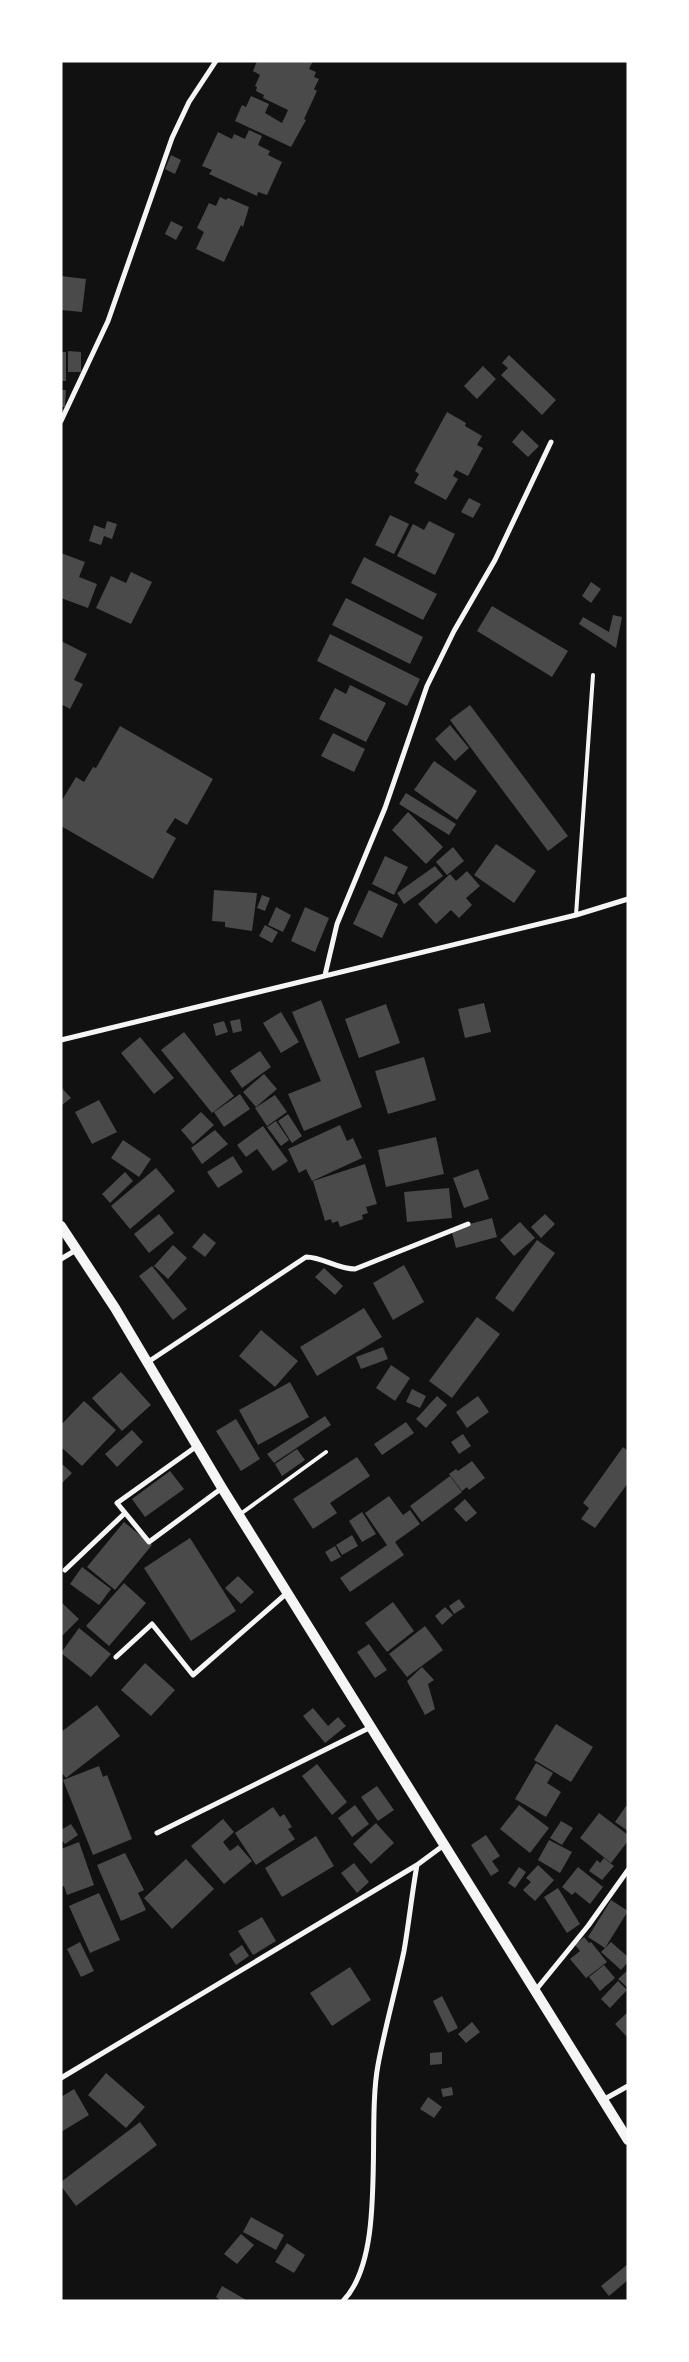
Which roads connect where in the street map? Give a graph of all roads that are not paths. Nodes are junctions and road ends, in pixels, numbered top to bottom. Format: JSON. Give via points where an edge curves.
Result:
{"nodes":[{"id":1,"x":216,"y":61,"type":"edge"},
{"id":2,"x":61,"y":421,"type":"edge"},
{"id":3,"x":551,"y":442,"type":"dead end"},
{"id":4,"x":593,"y":675,"type":"dead end"},
{"id":5,"x":628,"y":899,"type":"edge"},
{"id":6,"x":576,"y":915,"type":"junction"},
{"id":7,"x":325,"y":974,"type":"junction"},
{"id":8,"x":61,"y":1040,"type":"edge"},
{"id":9,"x":468,"y":1224,"type":"dead end"},
{"id":10,"x":61,"y":1226,"type":"edge"},
{"id":11,"x":77,"y":1250,"type":"junction"},
{"id":12,"x":61,"y":1259,"type":"edge"},
{"id":13,"x":148,"y":1362,"type":"junction"},
{"id":14,"x":197,"y":1446,"type":"junction"},
{"id":15,"x":326,"y":1452,"type":"dead end"},
{"id":16,"x":222,"y":1488,"type":"junction"},
{"id":17,"x":125,"y":1513,"type":"junction"},
{"id":18,"x":238,"y":1515,"type":"junction"},
{"id":19,"x":65,"y":1570,"type":"dead end"},
{"id":20,"x":287,"y":1592,"type":"junction"},
{"id":21,"x":116,"y":1657,"type":"dead end"},
{"id":22,"x":371,"y":1727,"type":"junction"},
{"id":23,"x":157,"y":1833,"type":"dead end"},
{"id":24,"x":444,"y":1845,"type":"junction"},
{"id":25,"x":417,"y":1865,"type":"junction"},
{"id":26,"x":628,"y":1870,"type":"edge"},
{"id":27,"x":536,"y":1991,"type":"junction"},
{"id":28,"x":61,"y":2078,"type":"edge"},
{"id":29,"x":628,"y":2086,"type":"edge"},
{"id":30,"x":604,"y":2100,"type":"junction"},
{"id":31,"x":628,"y":2140,"type":"edge"},
{"id":32,"x":342,"y":2301,"type":"edge"}],
"edges":[{"from":1,"to":2,"type":"street","via":[[188,102],[172,138],[108,321]]},
{"from":3,"to":7,"type":"street","via":[[495,560],[427,686],[385,808],[337,924]]},
{"from":4,"to":6,"type":"lane"},
{"from":5,"to":6,"type":"street"},
{"from":6,"to":7,"type":"street"},
{"from":7,"to":8,"type":"street"},
{"from":9,"to":13,"type":"street","via":[[355,1268],[346,1269],[306,1257]]},
{"from":10,"to":11,"type":"main road"},
{"from":11,"to":12,"type":"street"},
{"from":11,"to":13,"type":"main road"},
{"from":13,"to":14,"type":"main road"},
{"from":14,"to":16,"type":"main road"},
{"from":14,"to":17,"type":"street","via":[[117,1503]]},
{"from":15,"to":18,"type":"lane"},
{"from":16,"to":17,"type":"street","via":[[149,1542]]},
{"from":16,"to":18,"type":"main road"},
{"from":17,"to":19,"type":"street"},
{"from":18,"to":20,"type":"main road"},
{"from":20,"to":21,"type":"street","via":[[193,1675],[152,1624]]},
{"from":20,"to":22,"type":"main road"},
{"from":22,"to":23,"type":"street"},
{"from":22,"to":24,"type":"main road"},
{"from":24,"to":25,"type":"street"},
{"from":24,"to":27,"type":"main road"},
{"from":25,"to":28,"type":"street"},
{"from":25,"to":32,"type":"street","via":[[373,2105],[371,2226],[364,2260],[350,2293]]},
{"from":26,"to":27,"type":"street"},
{"from":27,"to":30,"type":"main road"},
{"from":29,"to":30,"type":"street"},
{"from":30,"to":31,"type":"main road"}]}
